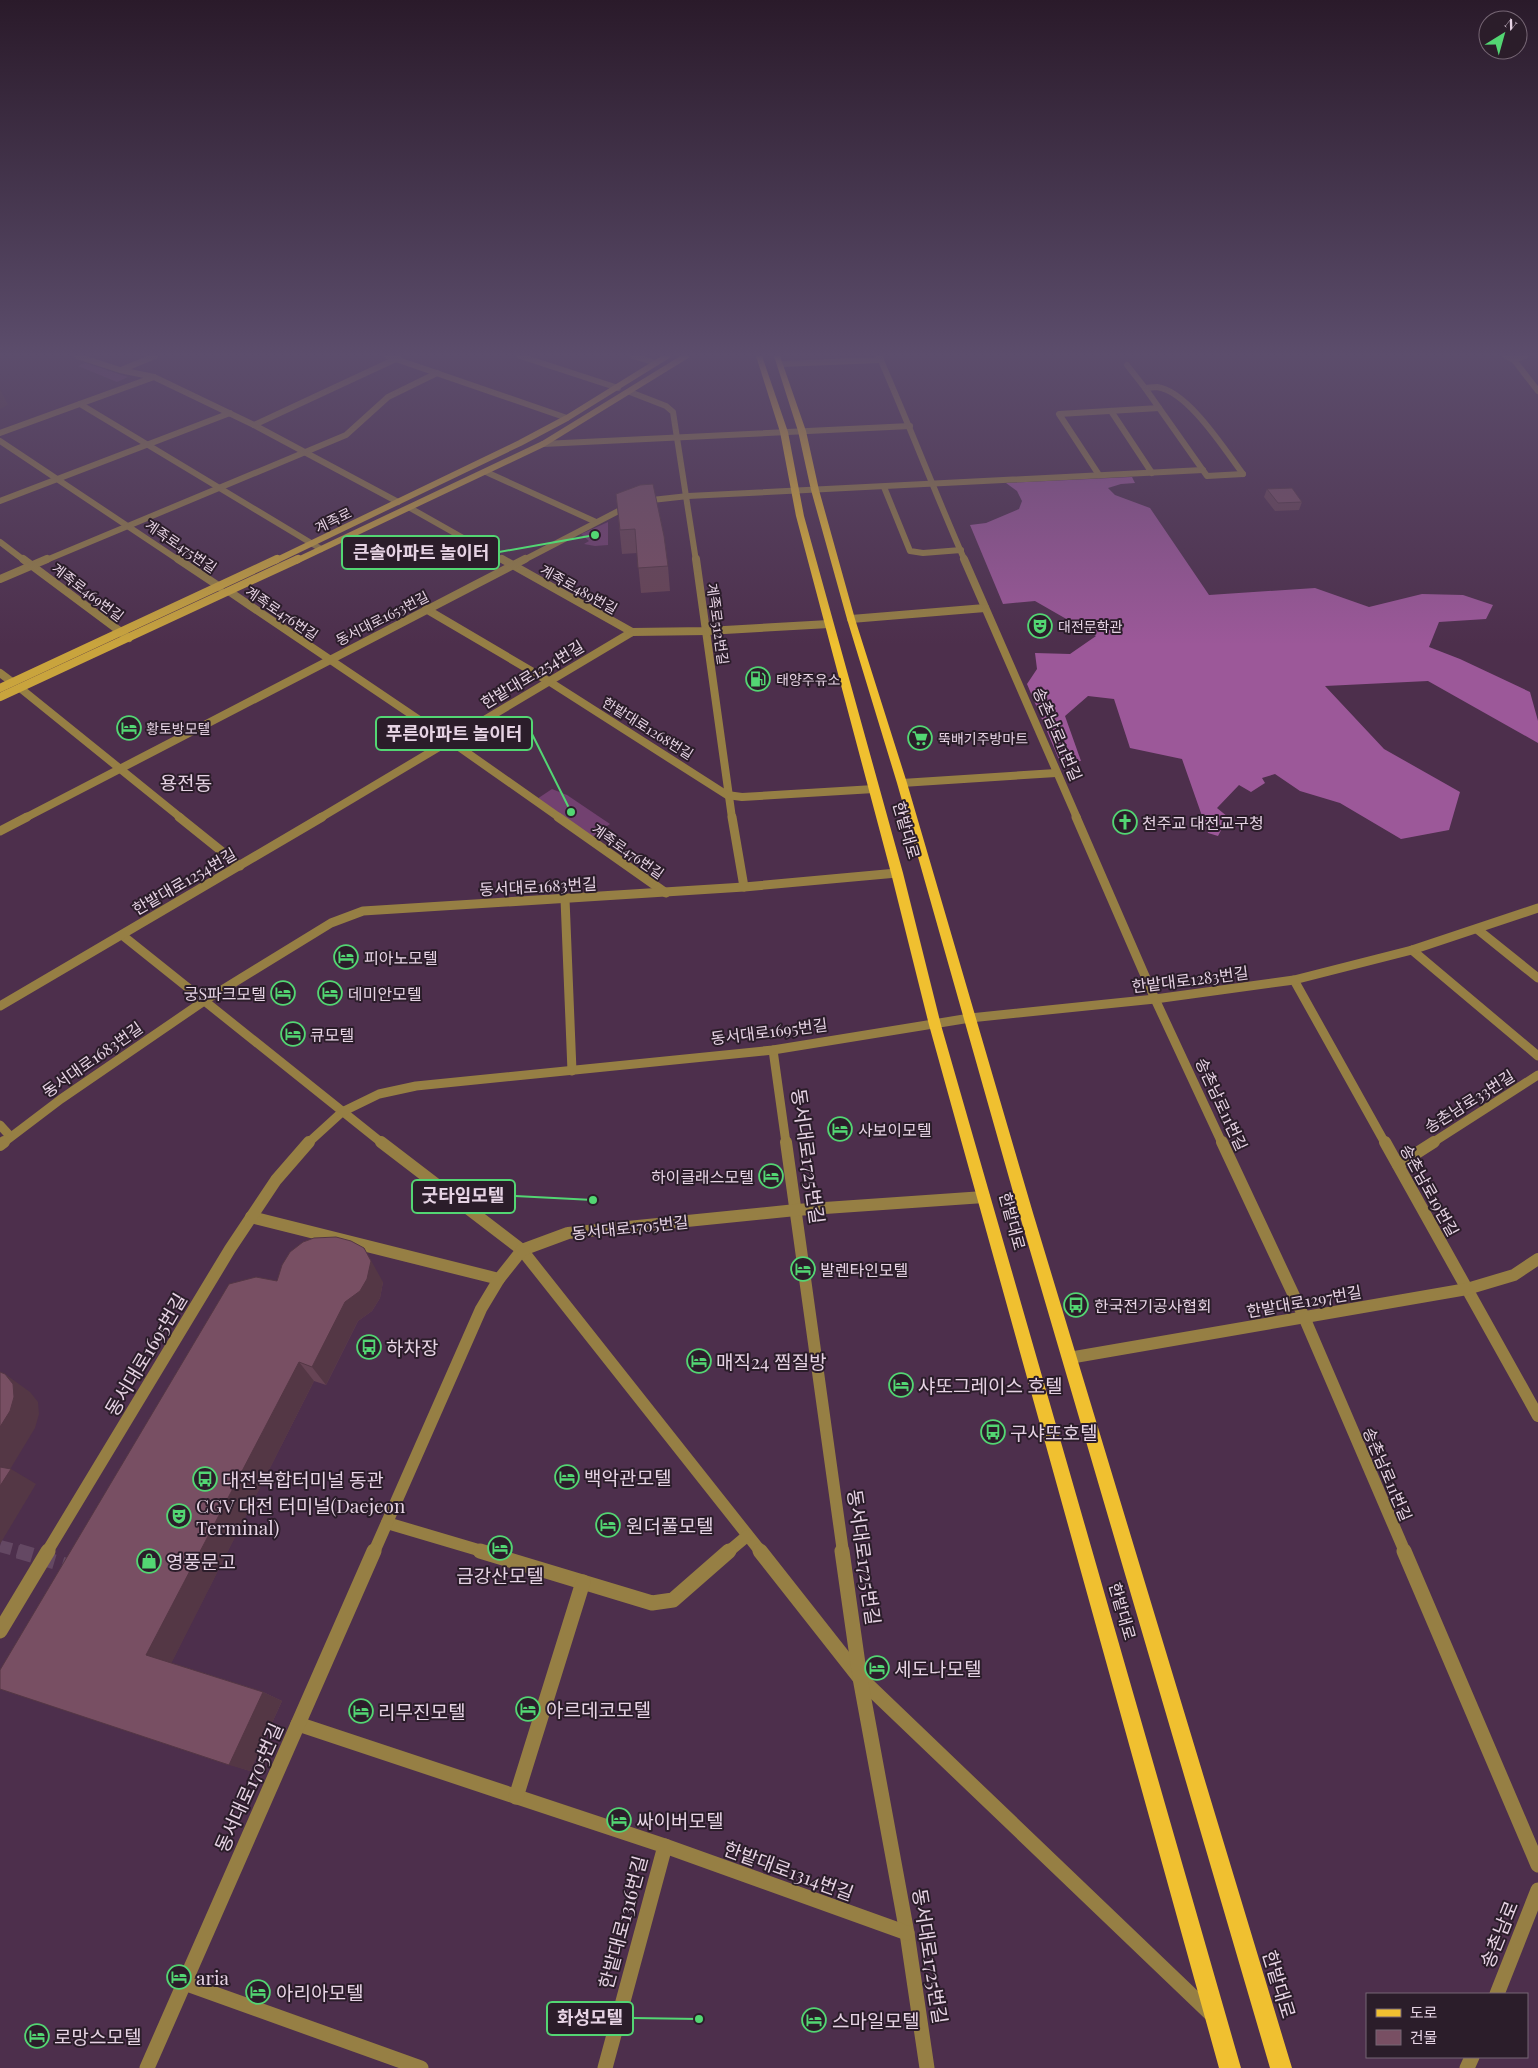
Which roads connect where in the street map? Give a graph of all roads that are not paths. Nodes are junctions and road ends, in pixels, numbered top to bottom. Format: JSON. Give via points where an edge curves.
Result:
{"nodes":[{"id":1,"x":18,"y":453,"type":"edge"},
{"id":2,"x":129,"y":453,"type":"edge"},
{"id":3,"x":158,"y":453,"type":"edge"},
{"id":4,"x":304,"y":453,"type":"joint"},
{"id":5,"x":498,"y":453,"type":"edge"},
{"id":6,"x":526,"y":453,"type":"edge"},
{"id":7,"x":680,"y":453,"type":"edge"},
{"id":8,"x":787,"y":453,"type":"edge"},
{"id":9,"x":807,"y":453,"type":"edge"},
{"id":10,"x":920,"y":453,"type":"edge"},
{"id":11,"x":1084,"y":453,"type":"edge"},
{"id":12,"x":1138,"y":453,"type":"edge"},
{"id":13,"x":1190,"y":453,"type":"edge"},
{"id":14,"x":1227,"y":453,"type":"edge"},
{"id":15,"x":1203,"y":470,"type":"junction"},
{"id":16,"x":486,"y":472,"type":"junction"},
{"id":17,"x":1152,"y":473,"type":"junction"},
{"id":18,"x":1099,"y":476,"type":"junction"},
{"id":19,"x":58,"y":479,"type":"junction"},
{"id":20,"x":932,"y":485,"type":"junction"},
{"id":21,"x":884,"y":487,"type":"junction"},
{"id":22,"x":221,"y":488,"type":"junction"},
{"id":23,"x":815,"y":490,"type":"junction"},
{"id":24,"x":793,"y":491,"type":"junction"},
{"id":25,"x":688,"y":496,"type":"junction"},
{"id":26,"x":0,"y":501,"type":"edge"},
{"id":27,"x":398,"y":502,"type":"junction"},
{"id":28,"x":410,"y":508,"type":"junction"},
{"id":29,"x":596,"y":522,"type":"junction"},
{"id":30,"x":128,"y":526,"type":"junction"},
{"id":31,"x":0,"y":542,"type":"edge"},
{"id":32,"x":312,"y":544,"type":"junction"},
{"id":33,"x":321,"y":549,"type":"junction"},
{"id":34,"x":961,"y":550,"type":"junction"},
{"id":35,"x":511,"y":565,"type":"junction"},
{"id":36,"x":32,"y":566,"type":"junction"},
{"id":37,"x":0,"y":579,"type":"edge"},
{"id":38,"x":220,"y":587,"type":"junction"},
{"id":39,"x":230,"y":592,"type":"junction"},
{"id":40,"x":985,"y":608,"type":"junction"},
{"id":41,"x":426,"y":610,"type":"junction"},
{"id":42,"x":851,"y":619,"type":"junction"},
{"id":43,"x":829,"y":624,"type":"junction"},
{"id":44,"x":707,"y":631,"type":"junction"},
{"id":45,"x":120,"y":632,"type":"junction"},
{"id":46,"x":632,"y":632,"type":"junction"},
{"id":47,"x":130,"y":638,"type":"junction"},
{"id":48,"x":330,"y":660,"type":"junction"},
{"id":49,"x":0,"y":673,"type":"edge"},
{"id":50,"x":12,"y":682,"type":"junction"},
{"id":51,"x":550,"y":682,"type":"junction"},
{"id":52,"x":0,"y":688,"type":"edge"},
{"id":53,"x":20,"y":688,"type":"junction"},
{"id":54,"x":0,"y":697,"type":"edge"},
{"id":55,"x":450,"y":740,"type":"junction"},
{"id":56,"x":119,"y":768,"type":"junction"},
{"id":57,"x":1056,"y":772,"type":"junction"},
{"id":58,"x":902,"y":783,"type":"junction"},
{"id":59,"x":874,"y":790,"type":"junction"},
{"id":60,"x":727,"y":795,"type":"junction"},
{"id":61,"x":0,"y":831,"type":"edge"},
{"id":62,"x":240,"y":866,"type":"junction"},
{"id":63,"x":897,"y":873,"type":"junction"},
{"id":64,"x":744,"y":888,"type":"junction"},
{"id":65,"x":666,"y":893,"type":"junction"},
{"id":66,"x":565,"y":900,"type":"junction"},
{"id":67,"x":1538,"y":908,"type":"edge"},
{"id":68,"x":1477,"y":929,"type":"junction"},
{"id":69,"x":122,"y":935,"type":"junction"},
{"id":70,"x":1412,"y":950,"type":"junction"},
{"id":71,"x":1538,"y":978,"type":"edge"},
{"id":72,"x":1294,"y":980,"type":"junction"},
{"id":73,"x":1155,"y":999,"type":"junction"},
{"id":74,"x":204,"y":1001,"type":"junction"},
{"id":75,"x":0,"y":1006,"type":"edge"},
{"id":76,"x":970,"y":1018,"type":"junction"},
{"id":77,"x":935,"y":1026,"type":"junction"},
{"id":78,"x":773,"y":1050,"type":"junction"},
{"id":79,"x":1538,"y":1056,"type":"edge"},
{"id":80,"x":572,"y":1071,"type":"junction"},
{"id":81,"x":1536,"y":1080,"type":"edge"},
{"id":82,"x":342,"y":1112,"type":"junction"},
{"id":83,"x":0,"y":1125,"type":"edge"},
{"id":84,"x":10,"y":1136,"type":"junction"},
{"id":85,"x":0,"y":1145,"type":"edge"},
{"id":86,"x":1398,"y":1165,"type":"junction"},
{"id":87,"x":984,"y":1197,"type":"junction"},
{"id":88,"x":796,"y":1210,"type":"junction"},
{"id":89,"x":251,"y":1217,"type":"junction"},
{"id":90,"x":522,"y":1250,"type":"junction"},
{"id":91,"x":1538,"y":1259,"type":"edge"},
{"id":92,"x":499,"y":1279,"type":"junction"},
{"id":93,"x":1466,"y":1289,"type":"junction"},
{"id":94,"x":1304,"y":1317,"type":"junction"},
{"id":95,"x":1069,"y":1358,"type":"junction"},
{"id":96,"x":1538,"y":1416,"type":"edge"},
{"id":97,"x":386,"y":1523,"type":"junction"},
{"id":98,"x":747,"y":1536,"type":"junction"},
{"id":99,"x":583,"y":1582,"type":"junction"},
{"id":100,"x":0,"y":1631,"type":"edge"},
{"id":101,"x":860,"y":1678,"type":"junction"},
{"id":102,"x":298,"y":1724,"type":"junction"},
{"id":103,"x":516,"y":1797,"type":"junction"},
{"id":104,"x":665,"y":1846,"type":"junction"},
{"id":105,"x":1538,"y":1865,"type":"edge"},
{"id":106,"x":1538,"y":1890,"type":"edge"},
{"id":107,"x":906,"y":1933,"type":"junction"},
{"id":108,"x":184,"y":1983,"type":"junction"},
{"id":109,"x":1497,"y":1993,"type":"edge"},
{"id":110,"x":1216,"y":2018,"type":"junction"},
{"id":111,"x":147,"y":2068,"type":"edge"},
{"id":112,"x":421,"y":2068,"type":"edge"},
{"id":113,"x":605,"y":2068,"type":"edge"},
{"id":114,"x":927,"y":2068,"type":"edge"},
{"id":115,"x":1230,"y":2068,"type":"edge"},
{"id":116,"x":1281,"y":2068,"type":"edge"}],
"edges":[{"from":1,"to":19,"type":"street","name":"계족로475번길"},
{"from":2,"to":19,"type":"street"},
{"from":3,"to":22,"type":"street"},
{"from":4,"to":22,"type":"street","name":"계족로475번길"},
{"from":4,"to":27,"type":"street"},
{"from":5,"to":27,"type":"main road","name":"계족로"},
{"from":6,"to":16,"type":"main road","name":"계족로"},
{"from":7,"to":25,"type":"street","name":"계족로512번길"},
{"from":8,"to":24,"type":"main road","name":"한밭대로"},
{"from":9,"to":23,"type":"main road","name":"한밭대로"},
{"from":10,"to":20,"type":"street","name":"송촌남로11번길"},
{"from":11,"to":18,"type":"street"},
{"from":12,"to":17,"type":"street"},
{"from":13,"to":15,"type":"street"},
{"from":14,"to":15,"type":"street","name":"동서대로1653번길","via":[[1243,474],[1207,476]]},
{"from":15,"to":17,"type":"street","name":"동서대로1653번길"},
{"from":16,"to":28,"type":"main road","name":"계족로"},
{"from":16,"to":29,"type":"street"},
{"from":17,"to":18,"type":"street","name":"동서대로1653번길"},
{"from":18,"to":20,"type":"street","name":"동서대로1653번길"},
{"from":19,"to":26,"type":"street"},
{"from":19,"to":30,"type":"street","name":"계족로475번길"},
{"from":20,"to":21,"type":"street","name":"동서대로1653번길"},
{"from":20,"to":34,"type":"street","name":"송촌남로11번길"},
{"from":21,"to":23,"type":"street","name":"동서대로1653번길"},
{"from":21,"to":34,"type":"street","via":[[910,551]]},
{"from":22,"to":30,"type":"street","name":"계족로475번길"},
{"from":22,"to":32,"type":"street"},
{"from":23,"to":24,"type":"street","name":"동서대로1653번길"},
{"from":23,"to":42,"type":"main road","name":"한밭대로"},
{"from":24,"to":25,"type":"street","name":"동서대로1653번길"},
{"from":24,"to":43,"type":"main road","name":"한밭대로"},
{"from":25,"to":29,"type":"street","name":"동서대로1653번길","via":[[649,499],[626,506]]},
{"from":25,"to":44,"type":"street","name":"계족로512번길"},
{"from":27,"to":32,"type":"main road","name":"계족로"},
{"from":28,"to":33,"type":"main road","name":"계족로"},
{"from":28,"to":35,"type":"street","name":"계족로489번길"},
{"from":29,"to":35,"type":"street","name":"동서대로1653번길"},
{"from":30,"to":36,"type":"street","name":"계족로469번길"},
{"from":30,"to":38,"type":"street","name":"계족로475번길"},
{"from":31,"to":36,"type":"street","name":"계족로469번길"},
{"from":32,"to":33,"type":"street"},
{"from":32,"to":38,"type":"main road","name":"계족로"},
{"from":33,"to":39,"type":"main road","name":"계족로"},
{"from":34,"to":40,"type":"street","name":"송촌남로11번길"},
{"from":35,"to":41,"type":"street","name":"동서대로1653번길"},
{"from":35,"to":46,"type":"street","name":"계족로489번길"},
{"from":36,"to":37,"type":"street"},
{"from":36,"to":45,"type":"street","name":"계족로469번길"},
{"from":38,"to":45,"type":"main road","name":"계족로"},
{"from":39,"to":47,"type":"main road","name":"계족로"},
{"from":39,"to":48,"type":"street","name":"계족로476번길"},
{"from":40,"to":42,"type":"street"},
{"from":40,"to":57,"type":"street","name":"송촌남로11번길"},
{"from":41,"to":48,"type":"street","name":"동서대로1653번길"},
{"from":41,"to":51,"type":"street","name":"한밭대로1268번길"},
{"from":42,"to":58,"type":"main road","name":"한밭대로"},
{"from":43,"to":44,"type":"street"},
{"from":43,"to":59,"type":"main road","name":"한밭대로"},
{"from":44,"to":46,"type":"street"},
{"from":44,"to":60,"type":"street","name":"계족로512번길"},
{"from":45,"to":47,"type":"street","name":"계족로469번길"},
{"from":45,"to":50,"type":"main road","name":"계족로"},
{"from":46,"to":51,"type":"street","name":"한밭대로1254번길"},
{"from":47,"to":53,"type":"main road","name":"계족로"},
{"from":48,"to":55,"type":"street","name":"계족로476번길"},
{"from":48,"to":56,"type":"street","name":"동서대로1653번길"},
{"from":49,"to":50,"type":"street"},
{"from":50,"to":52,"type":"main road","name":"계족로"},
{"from":51,"to":55,"type":"street","name":"한밭대로1254번길"},
{"from":51,"to":60,"type":"street","name":"한밭대로1268번길"},
{"from":53,"to":54,"type":"main road","name":"계족로"},
{"from":53,"to":56,"type":"street"},
{"from":55,"to":62,"type":"street","name":"한밭대로1254번길"},
{"from":55,"to":65,"type":"street","name":"계족로476번길"},
{"from":56,"to":61,"type":"street","name":"동서대로1653번길"},
{"from":56,"to":62,"type":"street"},
{"from":57,"to":58,"type":"street"},
{"from":57,"to":73,"type":"street","name":"송촌남로11번길"},
{"from":58,"to":76,"type":"main road","name":"한밭대로"},
{"from":59,"to":60,"type":"street","name":"한밭대로1268번길","via":[[742,797]]},
{"from":59,"to":63,"type":"main road","name":"한밭대로"},
{"from":60,"to":64,"type":"street","name":"계족로512번길"},
{"from":62,"to":69,"type":"street","name":"한밭대로1254번길"},
{"from":63,"to":64,"type":"street","name":"동서대로1683번길"},
{"from":63,"to":77,"type":"main road","name":"한밭대로"},
{"from":64,"to":65,"type":"street","name":"동서대로1683번길"},
{"from":65,"to":66,"type":"street","name":"동서대로1683번길"},
{"from":66,"to":74,"type":"street","name":"동서대로1683번길","via":[[364,911],[331,923]]},
{"from":66,"to":80,"type":"street"},
{"from":67,"to":68,"type":"street","name":"한밭대로1283번길"},
{"from":68,"to":70,"type":"street","name":"한밭대로1283번길"},
{"from":68,"to":71,"type":"street"},
{"from":69,"to":74,"type":"street","name":"한밭대로1254번길"},
{"from":69,"to":75,"type":"street","name":"한밭대로1254번길"},
{"from":70,"to":72,"type":"street","name":"한밭대로1283번길"},
{"from":70,"to":79,"type":"street"},
{"from":72,"to":73,"type":"street","name":"한밭대로1283번길"},
{"from":72,"to":86,"type":"street","name":"송촌남로19번길"},
{"from":73,"to":76,"type":"street","name":"한밭대로1283번길"},
{"from":73,"to":94,"type":"street","name":"송촌남로11번길"},
{"from":74,"to":82,"type":"street"},
{"from":74,"to":84,"type":"street","name":"동서대로1683번길"},
{"from":76,"to":77,"type":"street","name":"동서대로1695번길"},
{"from":76,"to":95,"type":"main road","name":"한밭대로"},
{"from":77,"to":78,"type":"street","name":"동서대로1695번길"},
{"from":77,"to":87,"type":"main road","name":"한밭대로"},
{"from":78,"to":80,"type":"street","name":"동서대로1695번길"},
{"from":78,"to":88,"type":"street","name":"동서대로1725번길"},
{"from":80,"to":82,"type":"street","name":"동서대로1695번길","via":[[416,1086],[379,1094]]},
{"from":81,"to":86,"type":"street","name":"송촌남로33번길"},
{"from":82,"to":89,"type":"street","name":"동서대로1695번길","via":[[300,1150]]},
{"from":82,"to":90,"type":"street"},
{"from":83,"to":84,"type":"street"},
{"from":84,"to":85,"type":"street","name":"동서대로1683번길"},
{"from":86,"to":93,"type":"street","name":"송촌남로19번길"},
{"from":87,"to":88,"type":"street","name":"동서대로1705번길"},
{"from":87,"to":110,"type":"main road","name":"한밭대로"},
{"from":88,"to":90,"type":"street","name":"동서대로1705번길","via":[[568,1233]]},
{"from":88,"to":101,"type":"street","name":"동서대로1725번길"},
{"from":89,"to":92,"type":"street"},
{"from":89,"to":100,"type":"street","name":"동서대로1695번길"},
{"from":90,"to":92,"type":"street","name":"동서대로1705번길"},
{"from":90,"to":98,"type":"street"},
{"from":91,"to":93,"type":"street","name":"한밭대로1297번길","via":[[1514,1276]]},
{"from":92,"to":97,"type":"street","name":"동서대로1705번길","via":[[481,1309]]},
{"from":93,"to":94,"type":"street","name":"한밭대로1297번길"},
{"from":93,"to":96,"type":"street","name":"송촌남로19번길"},
{"from":94,"to":95,"type":"street","name":"한밭대로1297번길"},
{"from":94,"to":105,"type":"street","name":"송촌남로11번길"},
{"from":95,"to":116,"type":"main road","name":"한밭대로"},
{"from":97,"to":99,"type":"street"},
{"from":97,"to":102,"type":"street","name":"동서대로1705번길"},
{"from":98,"to":99,"type":"street","via":[[672,1600],[652,1603]]},
{"from":98,"to":101,"type":"street"},
{"from":99,"to":103,"type":"street"},
{"from":101,"to":107,"type":"street","name":"동서대로1725번길"},
{"from":101,"to":110,"type":"street"},
{"from":102,"to":103,"type":"street","name":"한밭대로1314번길"},
{"from":102,"to":108,"type":"street","name":"동서대로1705번길"},
{"from":103,"to":104,"type":"street","name":"한밭대로1314번길"},
{"from":104,"to":107,"type":"street","name":"한밭대로1314번길"},
{"from":104,"to":113,"type":"street","name":"한밭대로1316번길"},
{"from":106,"to":109,"type":"street","name":"송촌남로"},
{"from":107,"to":114,"type":"street","name":"동서대로1725번길"},
{"from":108,"to":111,"type":"street","name":"동서대로1705번길"},
{"from":108,"to":112,"type":"street"},
{"from":110,"to":115,"type":"main road","name":"한밭대로"}]}
